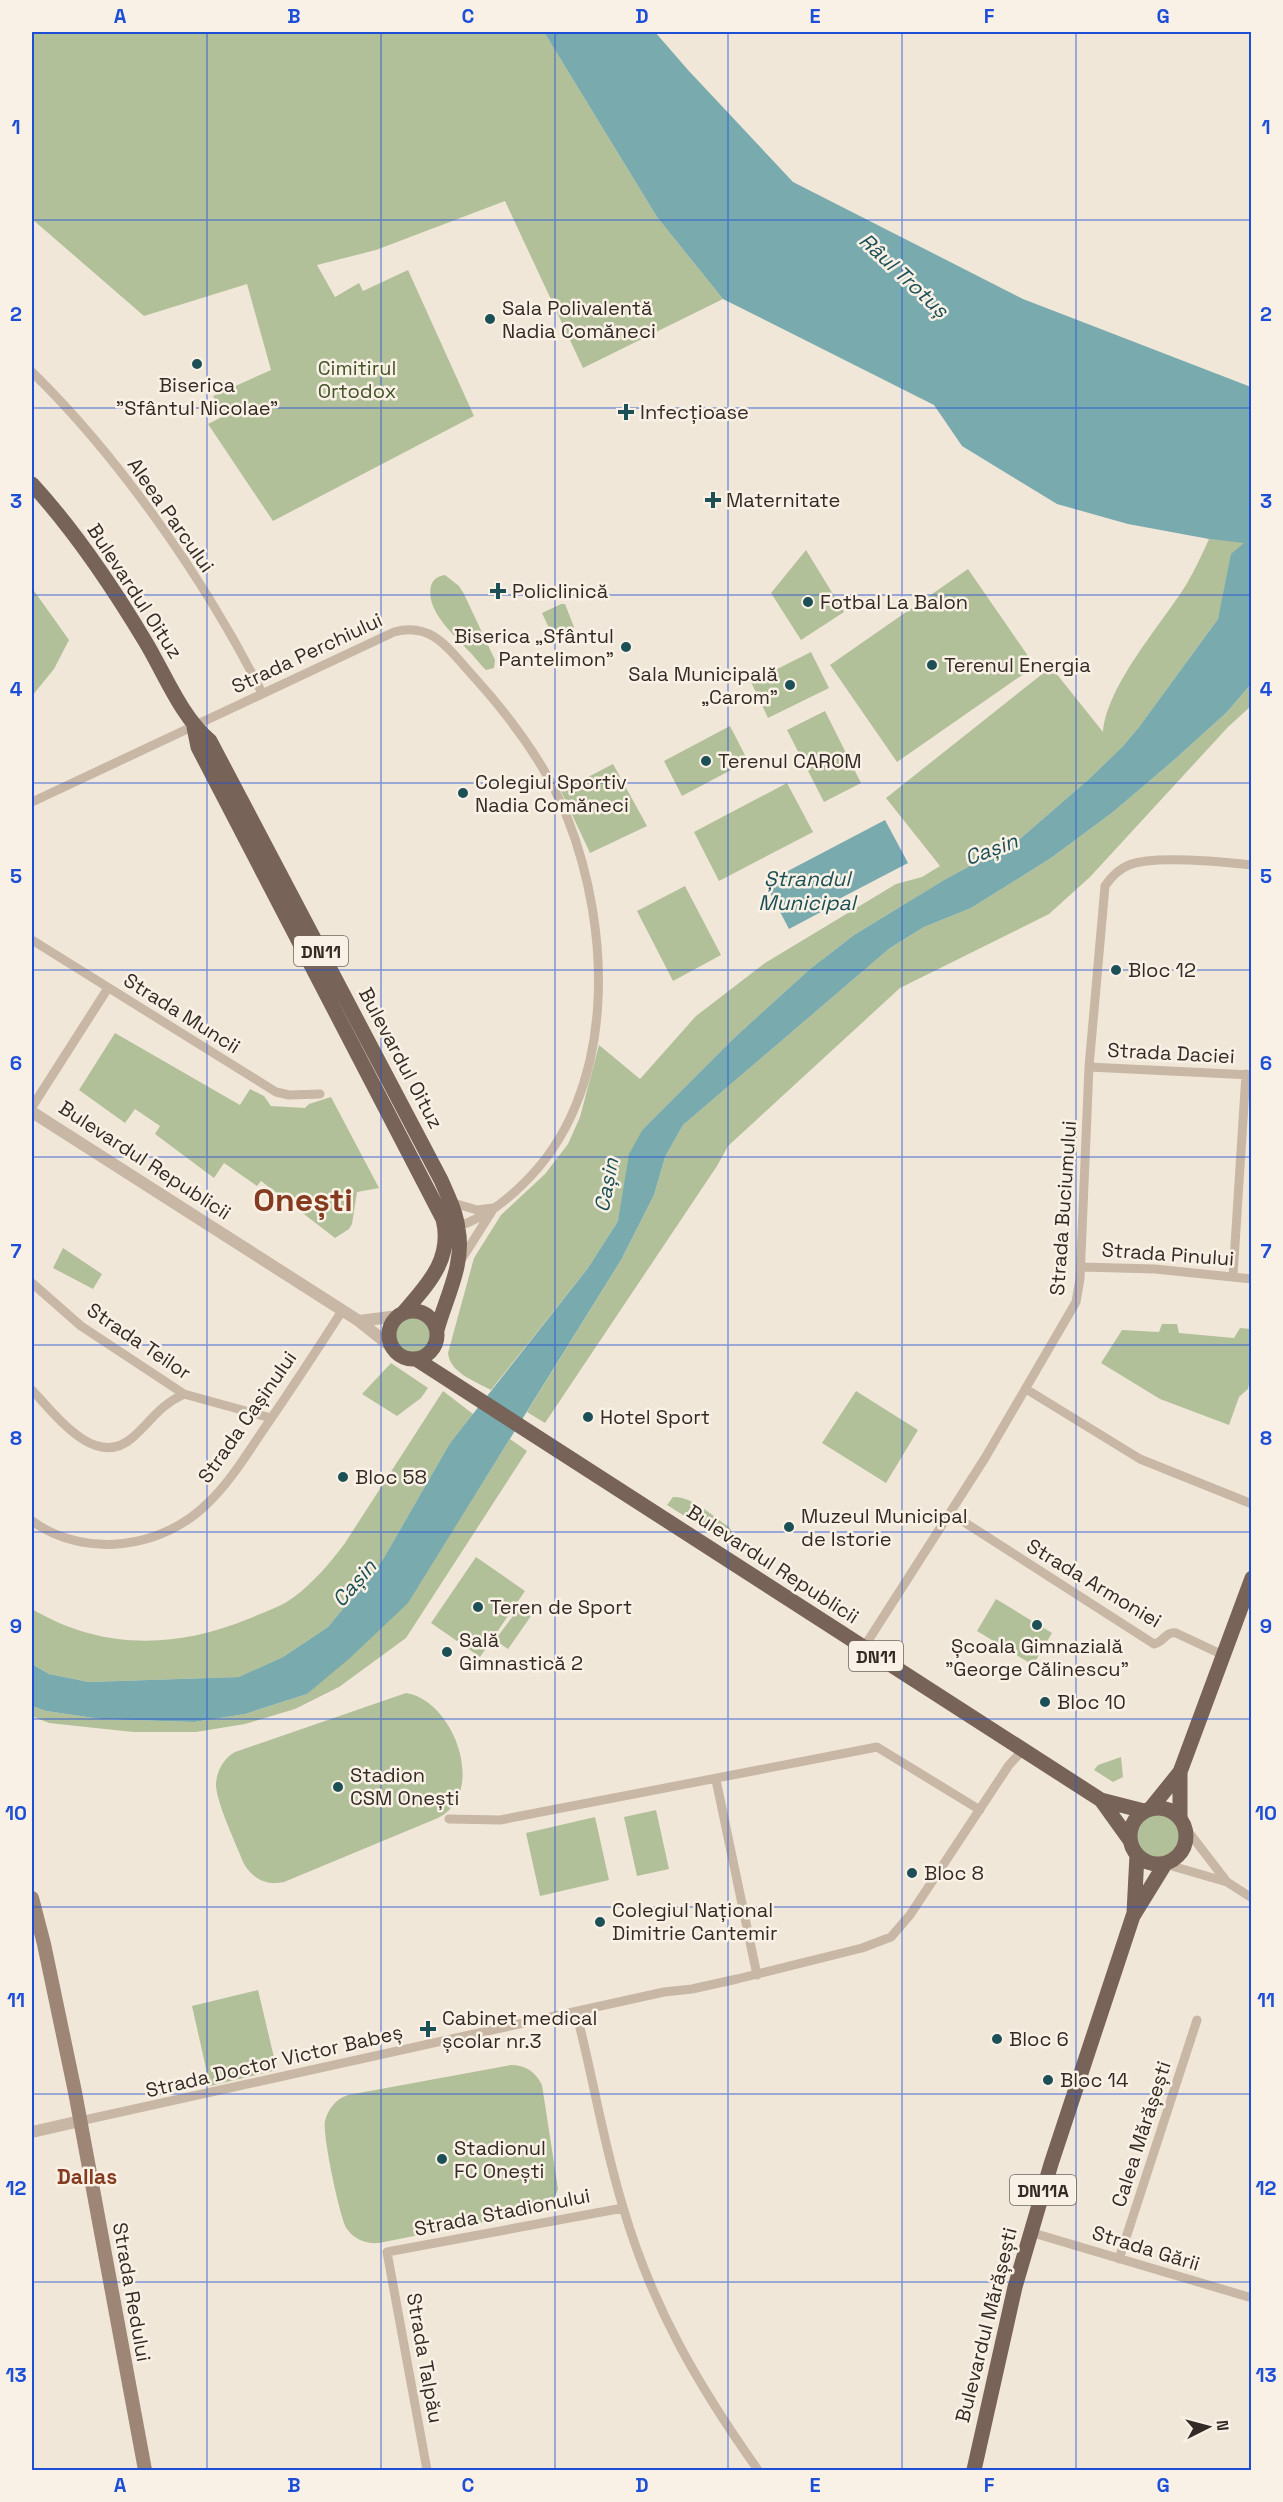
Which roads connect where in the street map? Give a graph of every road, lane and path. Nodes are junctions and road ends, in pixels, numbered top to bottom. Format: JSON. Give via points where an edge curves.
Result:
{"nodes":[{"id":1,"x":32,"y":372,"type":"edge"},
{"id":2,"x":32,"y":484,"type":"edge"},
{"id":3,"x":262,"y":693,"type":"junction"},
{"id":4,"x":194,"y":727,"type":"junction"},
{"id":5,"x":32,"y":802,"type":"edge"},
{"id":6,"x":1251,"y":865,"type":"edge"},
{"id":7,"x":32,"y":940,"type":"edge"},
{"id":8,"x":108,"y":988,"type":"junction"},
{"id":9,"x":1089,"y":1067,"type":"junction"},
{"id":10,"x":1248,"y":1075,"type":"edge"},
{"id":11,"x":320,"y":1094,"type":"dead end"},
{"id":12,"x":32,"y":1107,"type":"edge"},
{"id":13,"x":32,"y":1112,"type":"edge"},
{"id":14,"x":434,"y":1184,"type":"junction"},
{"id":15,"x":450,"y":1202,"type":"junction"},
{"id":16,"x":495,"y":1207,"type":"junction"},
{"id":17,"x":452,"y":1228,"type":"junction"},
{"id":18,"x":1081,"y":1267,"type":"junction"},
{"id":19,"x":456,"y":1270,"type":"junction"},
{"id":20,"x":1233,"y":1276,"type":"junction"},
{"id":21,"x":1251,"y":1279,"type":"edge"},
{"id":22,"x":32,"y":1283,"type":"edge"},
{"id":23,"x":342,"y":1311,"type":"junction"},
{"id":24,"x":401,"y":1314,"type":"junction"},
{"id":25,"x":358,"y":1321,"type":"junction"},
{"id":26,"x":437,"y":1336,"type":"junction"},
{"id":27,"x":394,"y":1349,"type":"junction"},
{"id":28,"x":416,"y":1359,"type":"junction"},
{"id":29,"x":453,"y":1382,"type":"junction"},
{"id":30,"x":1026,"y":1389,"type":"junction"},
{"id":31,"x":32,"y":1390,"type":"edge"},
{"id":32,"x":184,"y":1394,"type":"junction"},
{"id":33,"x":271,"y":1418,"type":"junction"},
{"id":34,"x":1251,"y":1504,"type":"edge"},
{"id":35,"x":950,"y":1513,"type":"junction"},
{"id":36,"x":32,"y":1521,"type":"edge"},
{"id":37,"x":1251,"y":1578,"type":"edge"},
{"id":38,"x":864,"y":1647,"type":"junction"},
{"id":39,"x":1223,"y":1655,"type":"junction"},
{"id":40,"x":1023,"y":1750,"type":"junction"},
{"id":41,"x":1180,"y":1772,"type":"junction"},
{"id":42,"x":716,"y":1780,"type":"junction"},
{"id":43,"x":1101,"y":1800,"type":"junction"},
{"id":44,"x":980,"y":1810,"type":"junction"},
{"id":45,"x":1148,"y":1810,"type":"junction"},
{"id":46,"x":449,"y":1819,"type":"dead end"},
{"id":47,"x":1182,"y":1822,"type":"junction"},
{"id":48,"x":1130,"y":1839,"type":"junction"},
{"id":49,"x":1137,"y":1855,"type":"junction"},
{"id":50,"x":1165,"y":1864,"type":"junction"},
{"id":51,"x":1227,"y":1882,"type":"junction"},
{"id":52,"x":1251,"y":1898,"type":"edge"},
{"id":53,"x":33,"y":1905,"type":"edge"},
{"id":54,"x":1133,"y":1916,"type":"junction"},
{"id":55,"x":757,"y":1975,"type":"junction"},
{"id":56,"x":576,"y":2012,"type":"junction"},
{"id":57,"x":1197,"y":2020,"type":"dead end"},
{"id":58,"x":81,"y":2121,"type":"junction"},
{"id":59,"x":32,"y":2132,"type":"edge"},
{"id":60,"x":623,"y":2208,"type":"junction"},
{"id":61,"x":1030,"y":2232,"type":"junction"},
{"id":62,"x":387,"y":2252,"type":"joint"},
{"id":63,"x":1119,"y":2259,"type":"junction"},
{"id":64,"x":1251,"y":2298,"type":"edge"},
{"id":65,"x":145,"y":2470,"type":"edge"},
{"id":66,"x":427,"y":2470,"type":"edge"},
{"id":67,"x":758,"y":2470,"type":"edge"},
{"id":68,"x":974,"y":2470,"type":"edge"}],
"edges":[{"from":1,"to":3,"type":"street","name":"Aleea Parcului","via":[[85,428],[144,505],[190,571]]},
{"from":2,"to":4,"type":"main road","name":"Bulevardul Oituz","number":"DN11","via":[[112,588]]},
{"from":3,"to":4,"type":"street","name":"Strada Perchiului"},
{"from":3,"to":16,"type":"street","name":"Strada Perchiului","via":[[394,632],[421,630],[445,645],[481,685],[519,732],[559,799],[592,904],[597,1001],[593,1047],[581,1091],[556,1145],[530,1178]]},
{"from":4,"to":5,"type":"street","name":"Strada Perchiului"},
{"from":4,"to":14,"type":"main road","name":"Bulevardul Oituz","number":"DN11","via":[[210,741]]},
{"from":6,"to":9,"type":"street","name":"Strada Buciumului","via":[[1139,862],[1115,874],[1103,891]]},
{"from":7,"to":8,"type":"street","name":"Strada Muncii"},
{"from":8,"to":11,"type":"street","name":"Strada Muncii","via":[[276,1092]]},
{"from":8,"to":12,"type":"street"},
{"from":9,"to":10,"type":"street","name":"Strada Daciei"},
{"from":9,"to":18,"type":"street","name":"Strada Buciumului"},
{"from":10,"to":20,"type":"street"},
{"from":13,"to":23,"type":"street","name":"Bulevardul Republicii"},
{"from":14,"to":15,"type":"main road","name":"Bulevardul Oituz","number":"DN11"},
{"from":14,"to":17,"type":"main road","name":"Bulevardul Oituz","number":"DN11","via":[[439,1209]]},
{"from":15,"to":16,"type":"street","via":[[477,1210]]},
{"from":15,"to":17,"type":"main road","name":"Bulevardul Oituz","number":"DN11"},
{"from":16,"to":17,"type":"street","name":"Strada Perchiului","via":[[478,1219]]},
{"from":16,"to":19,"type":"street","name":"Strada Perchiului"},
{"from":17,"to":19,"type":"main road","name":"Bulevardul Oituz","number":"DN11","via":[[460,1242]]},
{"from":17,"to":24,"type":"main road","name":"Bulevardul Oituz","number":"DN11","via":[[439,1266]]},
{"from":18,"to":20,"type":"street","name":"Strada Pinului","via":[[1132,1267]]},
{"from":18,"to":30,"type":"street","name":"Strada Buciumului","via":[[1074,1307]]},
{"from":19,"to":26,"type":"main road","name":"Bulevardul Oituz","number":"DN11"},
{"from":20,"to":21,"type":"street","name":"Strada Pinului"},
{"from":22,"to":32,"type":"street","name":"Strada Teilor","via":[[88,1331]]},
{"from":23,"to":25,"type":"street","name":"Bulevardul Republicii"},
{"from":23,"to":33,"type":"street","name":"Strada Cașinului"},
{"from":24,"to":25,"type":"street"},
{"from":24,"to":26,"type":"main road","via":[[416,1311],[427,1315]]},
{"from":24,"to":27,"type":"main road","number":"DN11","via":[[389,1331]]},
{"from":25,"to":27,"type":"street","name":"Bulevardul Republicii"},
{"from":26,"to":28,"type":"main road","via":[[427,1355]]},
{"from":26,"to":29,"type":"main road","via":[[441,1360]]},
{"from":27,"to":28,"type":"main road","number":"DN11","via":[[404,1357]]},
{"from":28,"to":29,"type":"main road","name":"Bulevardul Republicii","number":"DN11"},
{"from":29,"to":38,"type":"main road","name":"Bulevardul Republicii","number":"DN11"},
{"from":30,"to":34,"type":"street","via":[[1140,1460]]},
{"from":30,"to":35,"type":"street","name":"Strada Buciumului"},
{"from":31,"to":32,"type":"street","via":[[81,1437],[106,1448],[128,1442],[159,1408]]},
{"from":32,"to":33,"type":"street","name":"Strada Teilor"},
{"from":33,"to":36,"type":"street","name":"Strada Cașinului","via":[[208,1503],[163,1533],[127,1543],[89,1544],[61,1537]]},
{"from":35,"to":38,"type":"street","name":"Strada Buciumului"},
{"from":35,"to":39,"type":"street","name":"Strada Armoniei","via":[[1154,1644],[1176,1633]]},
{"from":37,"to":39,"type":"main road"},
{"from":38,"to":40,"type":"main road","name":"Bulevardul Republicii","number":"DN11"},
{"from":39,"to":41,"type":"main road"},
{"from":40,"to":43,"type":"main road","name":"Bulevardul Republicii","number":"DN11"},
{"from":40,"to":44,"type":"street","name":"Strada Doctor Victor Babeș"},
{"from":41,"to":45,"type":"main road"},
{"from":41,"to":47,"type":"main road"},
{"from":42,"to":44,"type":"street","via":[[879,1747]]},
{"from":42,"to":46,"type":"street","via":[[500,1820]]},
{"from":42,"to":55,"type":"street"},
{"from":43,"to":45,"type":"main road","number":"DN11"},
{"from":43,"to":48,"type":"main road","number":"DN11"},
{"from":44,"to":55,"type":"street","name":"Strada Doctor Victor Babeș","via":[[910,1916],[891,1937]]},
{"from":45,"to":47,"type":"main road","number":"DN11","via":[[1167,1809]]},
{"from":45,"to":48,"type":"main road","via":[[1133,1823]]},
{"from":47,"to":50,"type":"main road","via":[[1182,1850]]},
{"from":47,"to":51,"type":"street"},
{"from":48,"to":49,"type":"main road","number":"DN11"},
{"from":49,"to":50,"type":"main road","via":[[1151,1864]]},
{"from":49,"to":54,"type":"main road","name":"Bulevardul Mărășești","number":"DN11A"},
{"from":50,"to":51,"type":"street"},
{"from":50,"to":54,"type":"main road","name":"Bulevardul Mărășești"},
{"from":51,"to":52,"type":"street"},
{"from":53,"to":58,"type":"main road","name":"Strada Redului"},
{"from":54,"to":61,"type":"main road","name":"Bulevardul Mărășești","number":"DN11A"},
{"from":55,"to":56,"type":"street","name":"Strada Doctor Victor Babeș"},
{"from":56,"to":58,"type":"street","name":"Strada Doctor Victor Babeș"},
{"from":56,"to":60,"type":"street","name":"Strada Stadionului"},
{"from":57,"to":63,"type":"street","name":"Calea Mărășești"},
{"from":58,"to":59,"type":"street"},
{"from":58,"to":65,"type":"main road","name":"Strada Redului"},
{"from":60,"to":62,"type":"street","name":"Strada Stadionului"},
{"from":60,"to":67,"type":"street","name":"Strada Stadionului","via":[[647,2276],[680,2349]]},
{"from":61,"to":63,"type":"street","name":"Strada Gării"},
{"from":61,"to":68,"type":"main road","name":"Bulevardul Mărășești","number":"DN11A"},
{"from":62,"to":66,"type":"street","name":"Strada Talpău"},
{"from":63,"to":64,"type":"street","name":"Strada Gării"}]}
